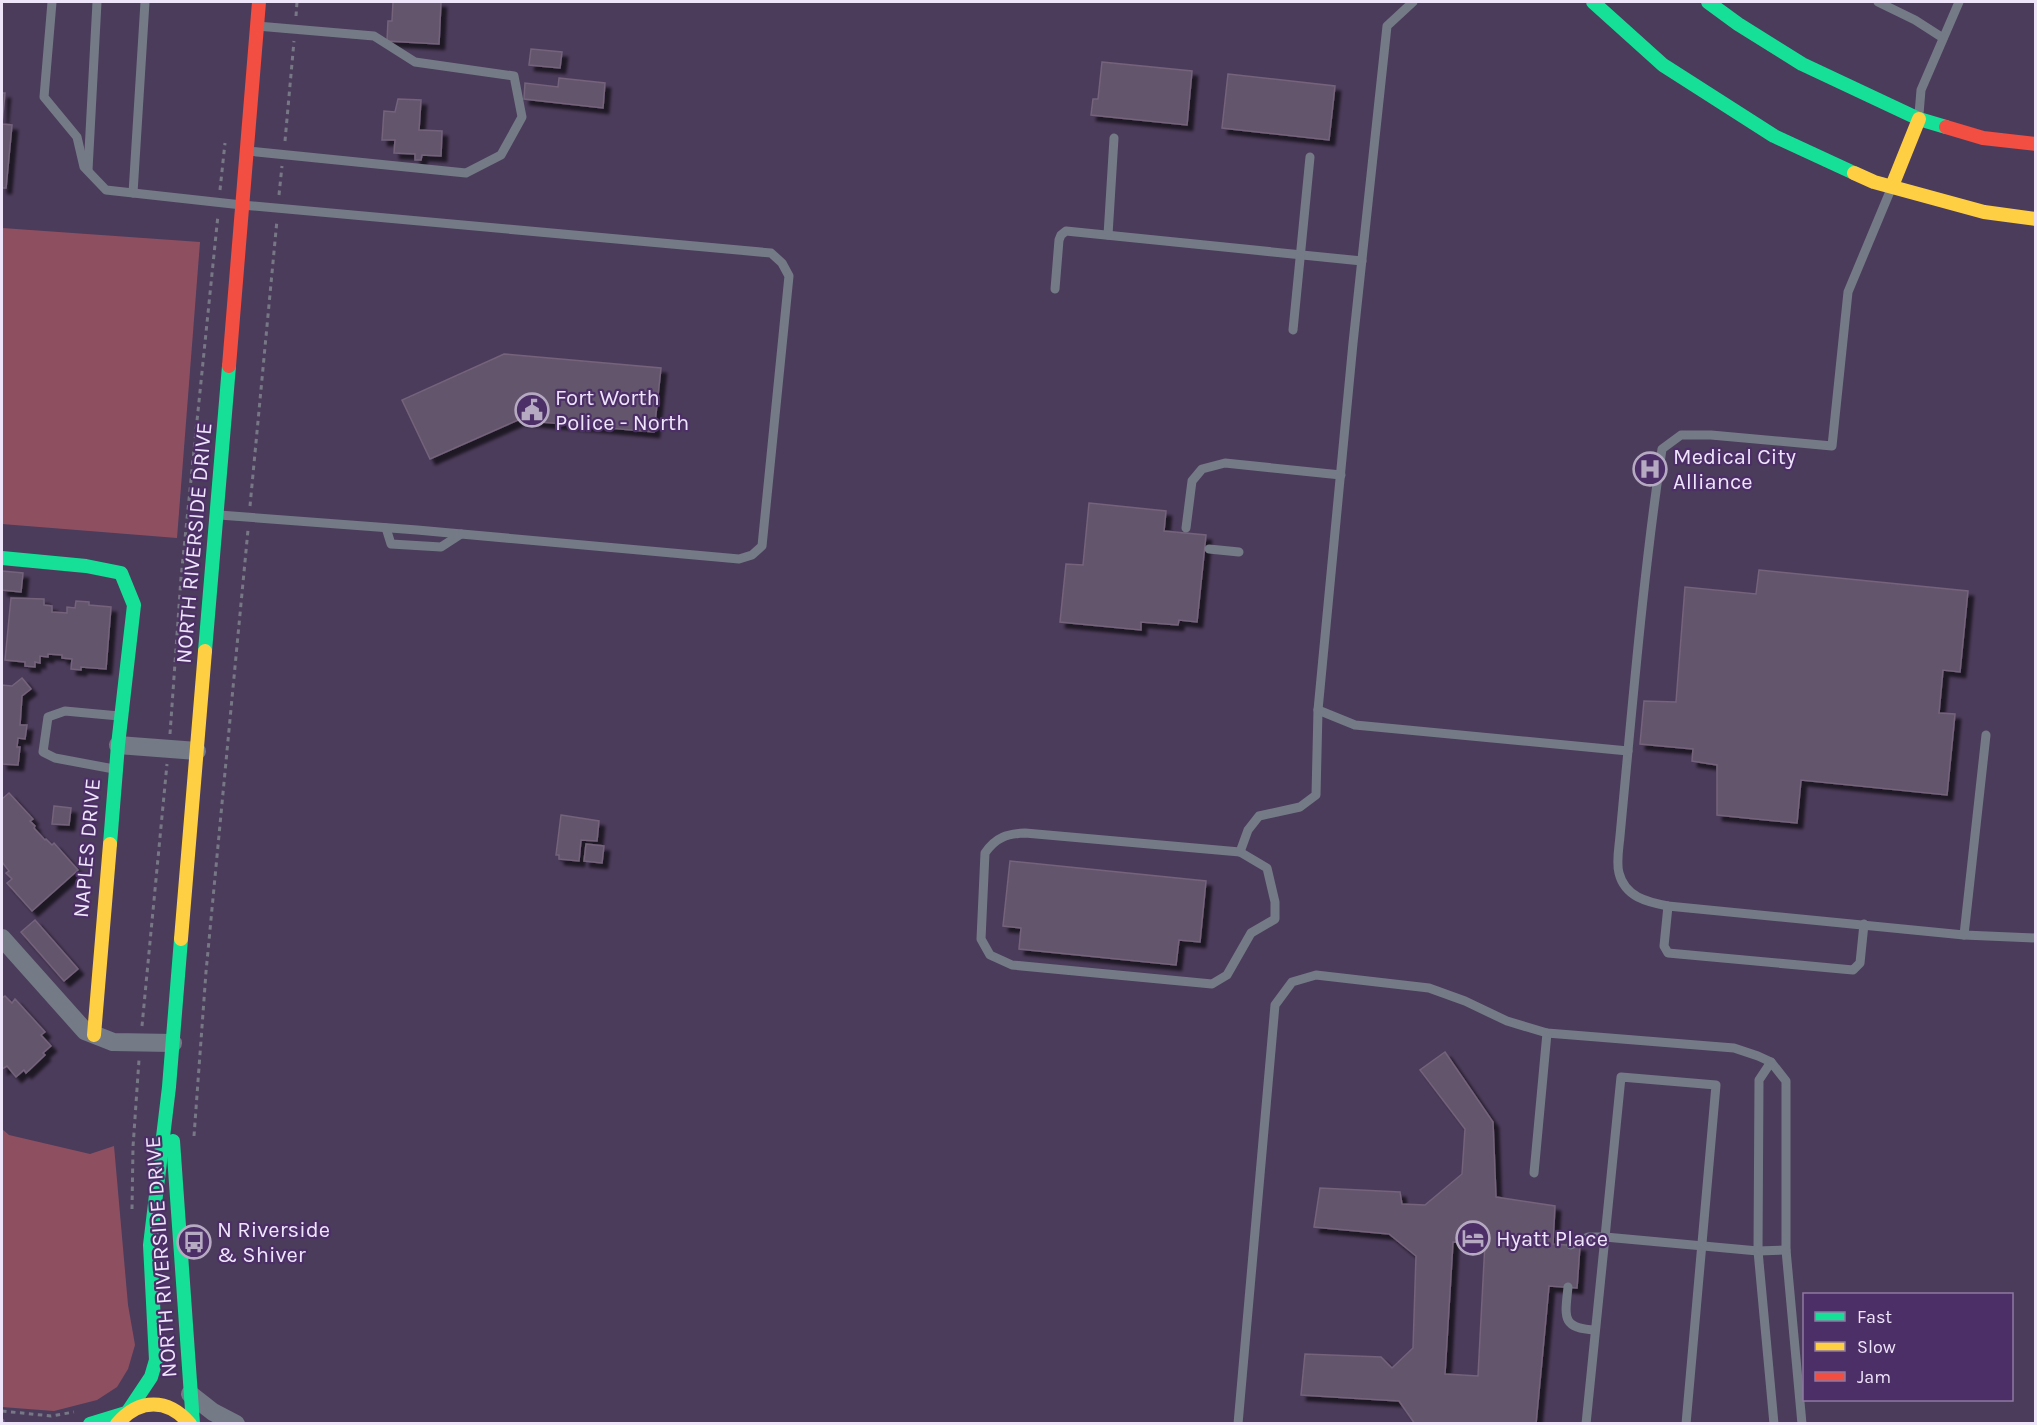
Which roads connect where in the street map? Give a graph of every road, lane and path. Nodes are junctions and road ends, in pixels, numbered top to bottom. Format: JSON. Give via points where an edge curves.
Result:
{"nodes":[{"id":1,"x":52,"y":2,"type":"edge"},
{"id":2,"x":98,"y":2,"type":"edge"},
{"id":3,"x":144,"y":2,"type":"edge"},
{"id":4,"x":259,"y":2,"type":"edge"},
{"id":5,"x":297,"y":2,"type":"edge"},
{"id":6,"x":1413,"y":2,"type":"edge"},
{"id":7,"x":1593,"y":2,"type":"edge"},
{"id":8,"x":1708,"y":2,"type":"edge"},
{"id":9,"x":1878,"y":2,"type":"edge"},
{"id":10,"x":1959,"y":2,"type":"edge"},
{"id":11,"x":257,"y":26,"type":"junction"},
{"id":12,"x":295,"y":29,"type":"junction"},
{"id":13,"x":1943,"y":38,"type":"junction"},
{"id":14,"x":1918,"y":119,"type":"junction"},
{"id":15,"x":226,"y":134,"type":"dead end"},
{"id":16,"x":1114,"y":138,"type":"dead end"},
{"id":17,"x":2036,"y":144,"type":"edge"},
{"id":18,"x":247,"y":151,"type":"junction"},
{"id":19,"x":284,"y":155,"type":"junction"},
{"id":20,"x":1310,"y":157,"type":"dead end"},
{"id":21,"x":87,"y":171,"type":"junction"},
{"id":22,"x":1892,"y":186,"type":"junction"},
{"id":23,"x":133,"y":193,"type":"junction"},
{"id":24,"x":219,"y":202,"type":"junction"},
{"id":25,"x":242,"y":205,"type":"junction"},
{"id":26,"x":278,"y":208,"type":"junction"},
{"id":27,"x":2036,"y":219,"type":"edge"},
{"id":28,"x":1108,"y":235,"type":"junction"},
{"id":29,"x":1300,"y":254,"type":"junction"},
{"id":30,"x":1362,"y":261,"type":"junction"},
{"id":31,"x":1055,"y":289,"type":"dead end"},
{"id":32,"x":1293,"y":330,"type":"dead end"},
{"id":33,"x":1341,"y":475,"type":"junction"},
{"id":34,"x":217,"y":515,"type":"junction"},
{"id":35,"x":249,"y":516,"type":"junction"},
{"id":36,"x":386,"y":528,"type":"junction"},
{"id":37,"x":1186,"y":528,"type":"dead end"},
{"id":38,"x":461,"y":534,"type":"junction"},
{"id":39,"x":1209,"y":549,"type":"dead end"},
{"id":40,"x":1239,"y":552,"type":"dead end"},
{"id":41,"x":2,"y":558,"type":"edge"},
{"id":42,"x":1318,"y":710,"type":"junction"},
{"id":43,"x":122,"y":716,"type":"junction"},
{"id":44,"x":1986,"y":735,"type":"dead end"},
{"id":45,"x":118,"y":745,"type":"junction"},
{"id":46,"x":168,"y":749,"type":"junction"},
{"id":47,"x":197,"y":751,"type":"junction"},
{"id":48,"x":1628,"y":751,"type":"junction"},
{"id":49,"x":116,"y":769,"type":"junction"},
{"id":50,"x":1240,"y":852,"type":"junction"},
{"id":51,"x":1668,"y":906,"type":"junction"},
{"id":52,"x":1864,"y":924,"type":"junction"},
{"id":53,"x":1964,"y":935,"type":"junction"},
{"id":54,"x":2,"y":938,"type":"edge"},
{"id":55,"x":2036,"y":938,"type":"edge"},
{"id":56,"x":1546,"y":1033,"type":"junction"},
{"id":57,"x":94,"y":1035,"type":"junction"},
{"id":58,"x":140,"y":1042,"type":"junction"},
{"id":59,"x":173,"y":1043,"type":"junction"},
{"id":60,"x":1771,"y":1062,"type":"junction"},
{"id":61,"x":169,"y":1087,"type":"junction"},
{"id":62,"x":193,"y":1143,"type":"dead end"},
{"id":63,"x":1534,"y":1173,"type":"dead end"},
{"id":64,"x":132,"y":1212,"type":"dead end"},
{"id":65,"x":1605,"y":1237,"type":"junction"},
{"id":66,"x":1701,"y":1244,"type":"junction"},
{"id":67,"x":1571,"y":1245,"type":"dead end"},
{"id":68,"x":1786,"y":1250,"type":"junction"},
{"id":69,"x":1758,"y":1251,"type":"junction"},
{"id":70,"x":1568,"y":1287,"type":"dead end"},
{"id":71,"x":1595,"y":1330,"type":"junction"},
{"id":72,"x":190,"y":1394,"type":"junction"},
{"id":73,"x":75,"y":1411,"type":"dead end"},
{"id":74,"x":2,"y":1412,"type":"edge"},
{"id":75,"x":124,"y":1416,"type":"edge"},
{"id":76,"x":90,"y":1424,"type":"edge"},
{"id":77,"x":191,"y":1424,"type":"edge"},
{"id":78,"x":236,"y":1424,"type":"edge"},
{"id":79,"x":1238,"y":1424,"type":"edge"},
{"id":80,"x":1586,"y":1424,"type":"edge"},
{"id":81,"x":1686,"y":1424,"type":"edge"},
{"id":82,"x":1774,"y":1424,"type":"edge"},
{"id":83,"x":1802,"y":1424,"type":"edge"}],
"edges":[{"from":1,"to":21,"type":"lane","via":[[44,97],[77,137]]},
{"from":2,"to":21,"type":"lane"},
{"from":3,"to":23,"type":"lane"},
{"from":4,"to":11,"type":"main road","name":"NORTH RIVERSIDE DRIVE"},
{"from":5,"to":12,"type":"path"},
{"from":6,"to":30,"type":"lane","via":[[1387,26]]},
{"from":7,"to":22,"type":"main road","via":[[1663,66],[1774,136],[1874,182]]},
{"from":8,"to":14,"type":"main road","via":[[1802,64]]},
{"from":9,"to":13,"type":"lane"},
{"from":10,"to":13,"type":"lane"},
{"from":11,"to":12,"type":"lane"},
{"from":11,"to":18,"type":"main road","name":"NORTH RIVERSIDE DRIVE"},
{"from":12,"to":19,"type":"path"},
{"from":12,"to":19,"type":"lane","via":[[374,36],[415,62],[514,76],[522,117],[501,155],[466,173]]},
{"from":13,"to":14,"type":"lane","via":[[1921,90]]},
{"from":14,"to":17,"type":"main road","via":[[1983,138]]},
{"from":14,"to":22,"type":"main road"},
{"from":15,"to":24,"type":"path"},
{"from":16,"to":28,"type":"lane"},
{"from":18,"to":19,"type":"lane"},
{"from":18,"to":25,"type":"main road","name":"NORTH RIVERSIDE DRIVE"},
{"from":19,"to":26,"type":"path"},
{"from":20,"to":29,"type":"lane"},
{"from":21,"to":23,"type":"lane","via":[[106,190]]},
{"from":22,"to":27,"type":"main road","via":[[1984,212]]},
{"from":22,"to":48,"type":"lane","via":[[1848,292],[1832,446],[1680,435],[1662,449]]},
{"from":23,"to":24,"type":"lane"},
{"from":24,"to":25,"type":"lane"},
{"from":24,"to":46,"type":"path","via":[[182,566]]},
{"from":25,"to":26,"type":"lane"},
{"from":25,"to":34,"type":"main road","name":"NORTH RIVERSIDE DRIVE"},
{"from":26,"to":35,"type":"path"},
{"from":26,"to":38,"type":"lane","via":[[771,253],[782,263],[789,276],[762,546],[752,555],[739,559]]},
{"from":28,"to":29,"type":"lane"},
{"from":28,"to":31,"type":"lane","via":[[1066,231],[1060,235]]},
{"from":29,"to":30,"type":"lane"},
{"from":29,"to":32,"type":"lane"},
{"from":30,"to":33,"type":"lane"},
{"from":33,"to":37,"type":"lane","via":[[1225,463],[1202,469],[1192,481]]},
{"from":33,"to":42,"type":"lane"},
{"from":34,"to":35,"type":"lane"},
{"from":34,"to":47,"type":"main road","name":"NORTH RIVERSIDE DRIVE"},
{"from":35,"to":36,"type":"lane"},
{"from":35,"to":62,"type":"path"},
{"from":36,"to":38,"type":"lane"},
{"from":36,"to":38,"type":"lane","via":[[390,544],[441,547]]},
{"from":39,"to":40,"type":"lane"},
{"from":41,"to":43,"type":"main road","name":"NAPLES DRIVE","via":[[121,573],[134,605]]},
{"from":42,"to":48,"type":"lane","via":[[1354,725]]},
{"from":42,"to":50,"type":"lane","via":[[1316,795],[1300,807],[1259,816],[1248,830]]},
{"from":43,"to":45,"type":"main road","name":"NAPLES DRIVE"},
{"from":43,"to":49,"type":"lane","via":[[65,711],[48,717],[43,752],[55,758]]},
{"from":44,"to":53,"type":"lane"},
{"from":45,"to":46,"type":"street"},
{"from":45,"to":49,"type":"main road","name":"NAPLES DRIVE"},
{"from":46,"to":47,"type":"street"},
{"from":46,"to":58,"type":"path"},
{"from":47,"to":59,"type":"main road","name":"NORTH RIVERSIDE DRIVE"},
{"from":48,"to":51,"type":"lane","via":[[1619,873],[1633,896]]},
{"from":49,"to":57,"type":"main road","name":"NAPLES DRIVE"},
{"from":50,"to":50,"type":"lane","via":[[1008,834],[993,842],[985,853],[981,939],[990,955],[1012,965],[1212,984],[1227,975],[1251,933],[1275,919],[1267,868]]},
{"from":51,"to":52,"type":"lane"},
{"from":51,"to":52,"type":"lane","via":[[1664,946],[1668,953],[1691,956],[1853,970],[1860,963]]},
{"from":52,"to":53,"type":"lane"},
{"from":53,"to":55,"type":"lane"},
{"from":54,"to":57,"type":"street","via":[[85,1031]]},
{"from":56,"to":60,"type":"lane","via":[[1734,1048]]},
{"from":56,"to":63,"type":"lane"},
{"from":56,"to":79,"type":"lane","via":[[1429,988],[1316,975],[1292,982],[1275,1005]]},
{"from":57,"to":58,"type":"street","via":[[114,1042]]},
{"from":58,"to":59,"type":"street"},
{"from":58,"to":64,"type":"path"},
{"from":59,"to":61,"type":"main road","name":"NORTH RIVERSIDE DRIVE"},
{"from":60,"to":68,"type":"lane","via":[[1786,1081]]},
{"from":60,"to":69,"type":"lane","via":[[1759,1080]]},
{"from":61,"to":72,"type":"main road","name":"NORTH RIVERSIDE DRIVE"},
{"from":61,"to":75,"type":"main road","name":"NORTH RIVERSIDE DRIVE","via":[[150,1245],[156,1360],[151,1377]]},
{"from":65,"to":66,"type":"lane"},
{"from":65,"to":66,"type":"lane","via":[[1621,1077],[1716,1085]]},
{"from":65,"to":67,"type":"lane","via":[[1588,1237]]},
{"from":65,"to":71,"type":"lane"},
{"from":66,"to":69,"type":"lane"},
{"from":66,"to":81,"type":"lane"},
{"from":68,"to":69,"type":"lane"},
{"from":68,"to":83,"type":"lane"},
{"from":69,"to":82,"type":"lane"},
{"from":70,"to":71,"type":"lane","via":[[1565,1317],[1578,1329]]},
{"from":71,"to":80,"type":"lane"},
{"from":72,"to":77,"type":"main road","name":"NORTH RIVERSIDE DRIVE"},
{"from":72,"to":78,"type":"street"},
{"from":73,"to":74,"type":"path","via":[[51,1416]]},
{"from":75,"to":76,"type":"main road"},
{"from":75,"to":77,"type":"main road","via":[[153,1403],[178,1411]]}]}
